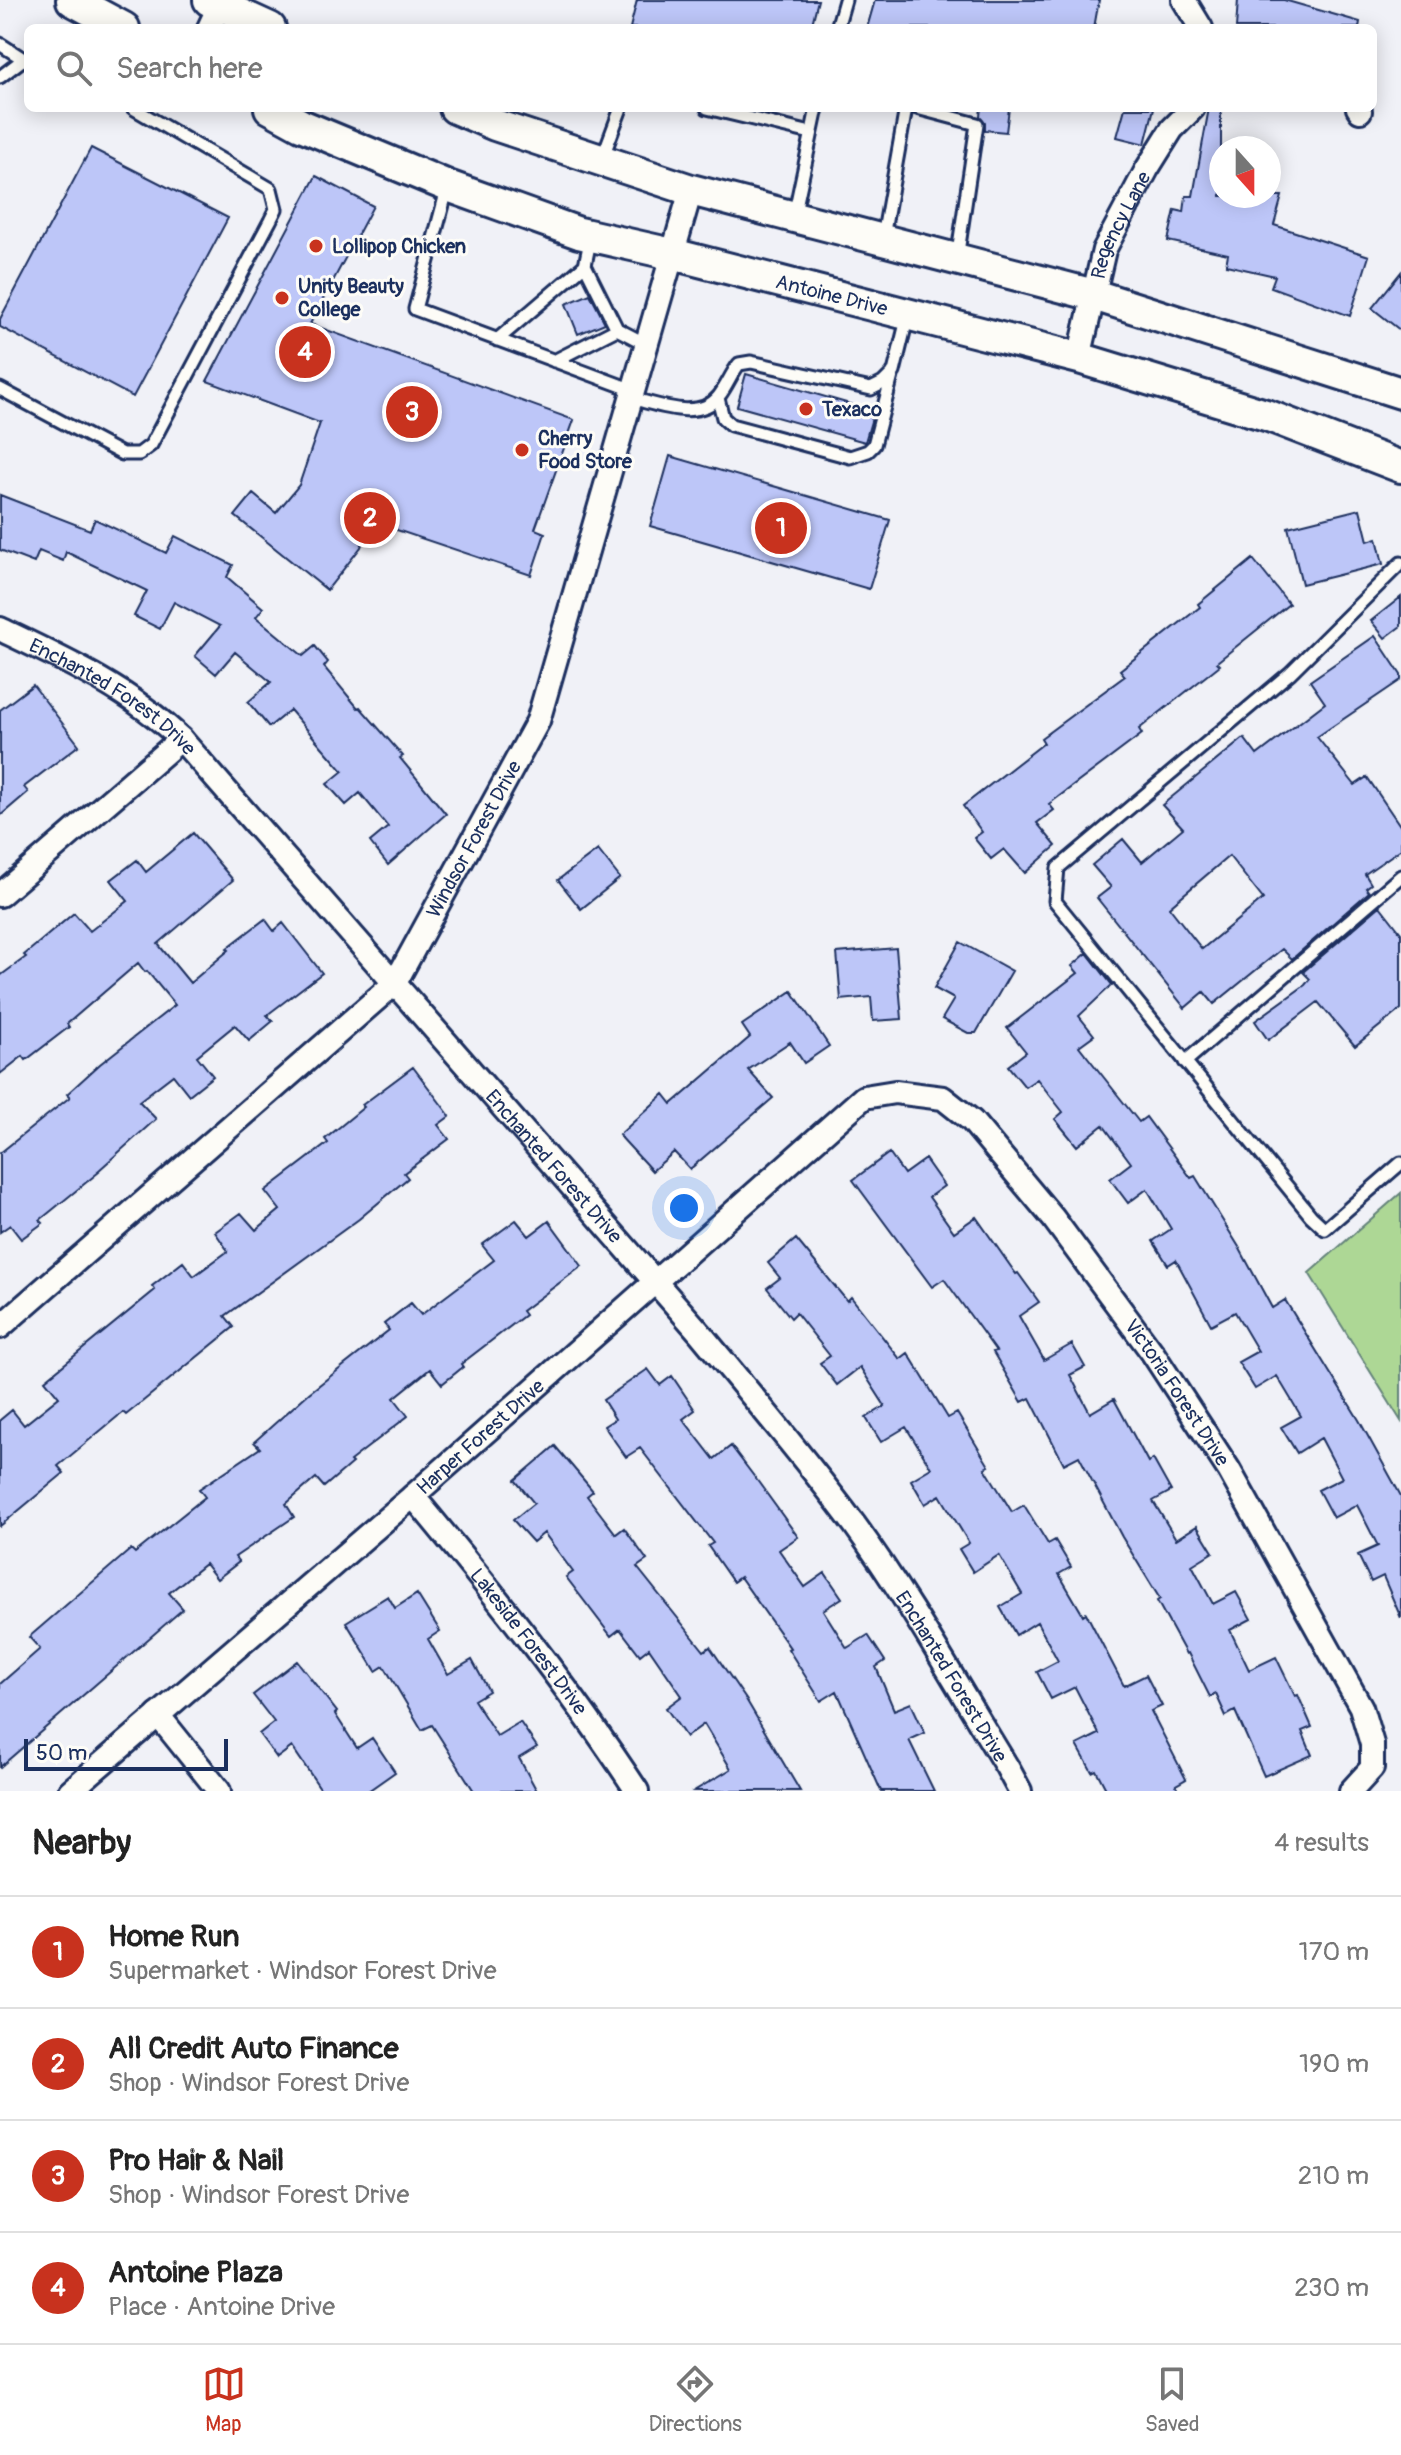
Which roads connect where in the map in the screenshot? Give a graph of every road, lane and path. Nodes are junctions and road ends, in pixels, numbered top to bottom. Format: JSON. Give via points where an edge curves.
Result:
{"nodes":[{"id":1,"x":72,"y":0,"type":"edge"},
{"id":2,"x":845,"y":0,"type":"edge"},
{"id":3,"x":1184,"y":0,"type":"edge"},
{"id":4,"x":215,"y":8,"type":"edge"},
{"id":5,"x":117,"y":24,"type":"edge"},
{"id":6,"x":259,"y":24,"type":"edge"},
{"id":7,"x":838,"y":24,"type":"edge"},
{"id":8,"x":1199,"y":24,"type":"edge"},
{"id":9,"x":0,"y":44,"type":"edge"},
{"id":10,"x":24,"y":59,"type":"edge"},
{"id":11,"x":24,"y":61,"type":"edge"},
{"id":12,"x":0,"y":77,"type":"edge"},
{"id":13,"x":142,"y":112,"type":"edge"},
{"id":14,"x":277,"y":112,"type":"edge"},
{"id":15,"x":464,"y":112,"type":"edge"},
{"id":16,"x":620,"y":112,"type":"edge"},
{"id":17,"x":724,"y":112,"type":"edge"},
{"id":18,"x":816,"y":112,"type":"edge"},
{"id":19,"x":905,"y":112,"type":"edge"},
{"id":20,"x":932,"y":112,"type":"edge"},
{"id":21,"x":1189,"y":112,"type":"edge"},
{"id":22,"x":811,"y":133,"type":"junction"},
{"id":23,"x":602,"y":160,"type":"junction"},
{"id":24,"x":448,"y":186,"type":"junction"},
{"id":25,"x":691,"y":190,"type":"junction"},
{"id":26,"x":794,"y":217,"type":"junction"},
{"id":27,"x":591,"y":236,"type":"junction"},
{"id":28,"x":883,"y":240,"type":"junction"},
{"id":29,"x":672,"y":254,"type":"junction"},
{"id":30,"x":957,"y":259,"type":"junction"},
{"id":31,"x":585,"y":265,"type":"junction"},
{"id":32,"x":1094,"y":295,"type":"junction"},
{"id":33,"x":909,"y":314,"type":"junction"},
{"id":34,"x":617,"y":329,"type":"junction"},
{"id":35,"x":497,"y":340,"type":"junction"},
{"id":36,"x":646,"y":344,"type":"junction"},
{"id":37,"x":1079,"y":358,"type":"junction"},
{"id":38,"x":554,"y":361,"type":"junction"},
{"id":39,"x":894,"y":372,"type":"junction"},
{"id":40,"x":0,"y":389,"type":"edge"},
{"id":41,"x":1401,"y":393,"type":"edge"},
{"id":42,"x":632,"y":394,"type":"junction"},
{"id":43,"x":718,"y":398,"type":"junction"},
{"id":44,"x":1401,"y":467,"type":"edge"},
{"id":45,"x":1401,"y":563,"type":"edge"},
{"id":46,"x":0,"y":629,"type":"edge"},
{"id":47,"x":181,"y":739,"type":"junction"},
{"id":48,"x":1401,"y":876,"type":"edge"},
{"id":49,"x":0,"y":895,"type":"edge"},
{"id":50,"x":395,"y":983,"type":"junction"},
{"id":51,"x":1185,"y":1062,"type":"junction"},
{"id":52,"x":895,"y":1092,"type":"joint"},
{"id":53,"x":1401,"y":1163,"type":"edge"},
{"id":54,"x":655,"y":1283,"type":"junction"},
{"id":55,"x":0,"y":1327,"type":"edge"},
{"id":56,"x":413,"y":1496,"type":"junction"},
{"id":57,"x":158,"y":1715,"type":"junction"},
{"id":58,"x":70,"y":1791,"type":"edge"},
{"id":59,"x":219,"y":1791,"type":"edge"},
{"id":60,"x":637,"y":1791,"type":"edge"},
{"id":61,"x":1020,"y":1791,"type":"edge"},
{"id":62,"x":1351,"y":1791,"type":"edge"}],
"edges":[{"from":1,"to":5,"type":"main road"},
{"from":2,"to":7,"type":"lane"},
{"from":3,"to":8,"type":"street"},
{"from":4,"to":6,"type":"main road"},
{"from":9,"to":10,"type":"lane"},
{"from":11,"to":12,"type":"lane"},
{"from":13,"to":40,"type":"lane","via":[[271,189],[276,209],[270,221],[151,445],[139,454],[122,454]]},
{"from":14,"to":24,"type":"main road","name":"Antoine Drive"},
{"from":15,"to":23,"type":"main road"},
{"from":16,"to":23,"type":"lane"},
{"from":17,"to":22,"type":"lane"},
{"from":18,"to":22,"type":"lane"},
{"from":19,"to":28,"type":"lane"},
{"from":20,"to":30,"type":"lane","via":[[977,124]]},
{"from":21,"to":32,"type":"street","name":"Regency Lane","via":[[1147,169],[1104,250]]},
{"from":22,"to":26,"type":"lane"},
{"from":23,"to":25,"type":"main road"},
{"from":24,"to":27,"type":"main road","name":"Antoine Drive"},
{"from":24,"to":35,"type":"lane","via":[[415,309]]},
{"from":25,"to":26,"type":"main road"},
{"from":25,"to":29,"type":"street","name":"Windsor Forest Drive"},
{"from":26,"to":28,"type":"main road"},
{"from":27,"to":29,"type":"main road","name":"Antoine Drive"},
{"from":27,"to":31,"type":"lane"},
{"from":28,"to":30,"type":"main road"},
{"from":29,"to":33,"type":"main road","name":"Antoine Drive"},
{"from":29,"to":36,"type":"street","name":"Windsor Forest Drive"},
{"from":30,"to":32,"type":"main road"},
{"from":31,"to":34,"type":"lane"},
{"from":31,"to":35,"type":"lane"},
{"from":32,"to":37,"type":"street","name":"Regency Lane"},
{"from":32,"to":41,"type":"main road"},
{"from":33,"to":37,"type":"main road","name":"Antoine Drive"},
{"from":33,"to":39,"type":"lane"},
{"from":34,"to":36,"type":"lane"},
{"from":34,"to":38,"type":"lane"},
{"from":35,"to":38,"type":"lane"},
{"from":36,"to":42,"type":"street","name":"Windsor Forest Drive"},
{"from":37,"to":44,"type":"main road","name":"Antoine Drive","via":[[1269,416]]},
{"from":38,"to":42,"type":"lane"},
{"from":39,"to":43,"type":"lane","via":[[871,389],[751,362],[739,364]]},
{"from":39,"to":43,"type":"lane","via":[[874,445],[850,457],[731,425],[723,418]]},
{"from":42,"to":43,"type":"lane","via":[[693,411]]},
{"from":42,"to":50,"type":"street","name":"Windsor Forest Drive","via":[[538,721]]},
{"from":45,"to":51,"type":"lane","via":[[1290,673],[1058,868],[1055,901]]},
{"from":46,"to":47,"type":"street","name":"Enchanted Forest Drive","via":[[124,693]]},
{"from":47,"to":49,"type":"street"},
{"from":47,"to":50,"type":"street","name":"Enchanted Forest Drive"},
{"from":48,"to":51,"type":"lane"},
{"from":50,"to":54,"type":"street","name":"Enchanted Forest Drive"},
{"from":50,"to":55,"type":"street","name":"Windsor Forest Drive"},
{"from":51,"to":53,"type":"lane","via":[[1325,1229]]},
{"from":52,"to":54,"type":"street","name":"Harper Forest Drive","via":[[864,1097]]},
{"from":52,"to":62,"type":"street","name":"Victoria Forest Drive","via":[[943,1098],[972,1121],[1053,1218],[1152,1352],[1229,1470],[1361,1707],[1372,1744],[1372,1768]]},
{"from":54,"to":56,"type":"street","name":"Harper Forest Drive"},
{"from":54,"to":61,"type":"street","name":"Enchanted Forest Drive","via":[[855,1525]]},
{"from":56,"to":57,"type":"street","name":"Harper Forest Drive"},
{"from":56,"to":60,"type":"street","name":"Lakeside Forest Drive","via":[[538,1651]]},
{"from":57,"to":58,"type":"street","name":"Harper Forest Drive"},
{"from":57,"to":59,"type":"street"}]}
